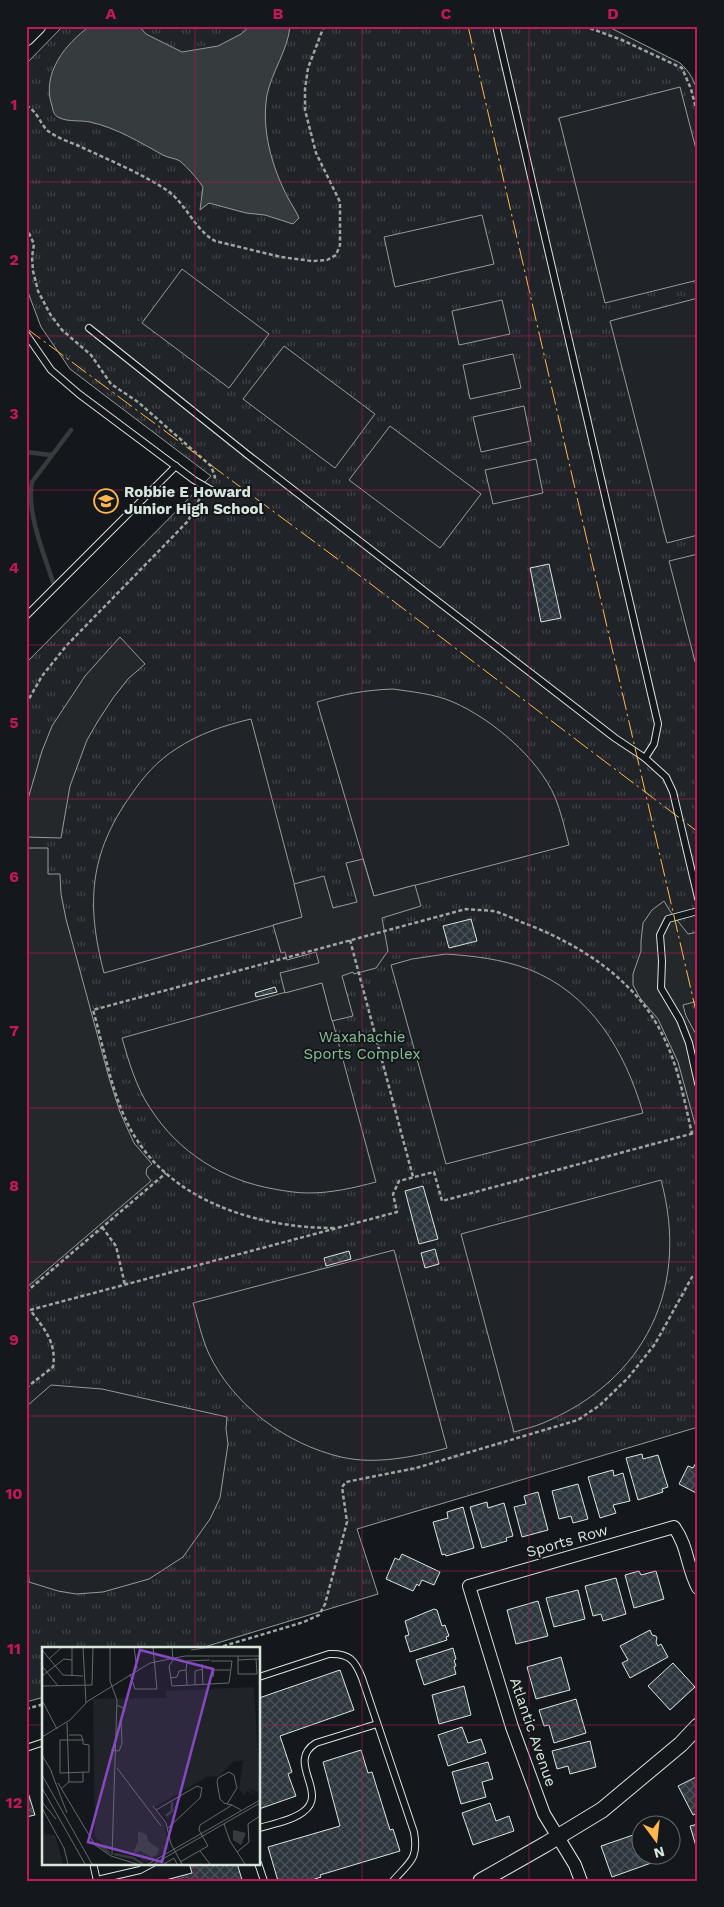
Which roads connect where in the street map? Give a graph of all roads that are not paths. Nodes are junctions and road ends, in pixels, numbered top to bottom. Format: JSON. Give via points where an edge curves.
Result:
{"nodes":[{"id":1,"x":38,"y":26,"type":"edge"},
{"id":2,"x":496,"y":26,"type":"edge"},
{"id":3,"x":26,"y":38,"type":"edge"},
{"id":4,"x":88,"y":328,"type":"dead end"},
{"id":5,"x":26,"y":334,"type":"edge"},
{"id":6,"x":176,"y":466,"type":"junction"},
{"id":7,"x":218,"y":494,"type":"dead end"},
{"id":8,"x":26,"y":616,"type":"edge"},
{"id":9,"x":645,"y":758,"type":"junction"},
{"id":10,"x":698,"y":898,"type":"edge"},
{"id":11,"x":698,"y":911,"type":"edge"},
{"id":12,"x":698,"y":1083,"type":"edge"},
{"id":13,"x":469,"y":1586,"type":"joint"},
{"id":14,"x":698,"y":1588,"type":"edge"},
{"id":15,"x":260,"y":1677,"type":"edge"},
{"id":16,"x":377,"y":1724,"type":"junction"},
{"id":17,"x":698,"y":1726,"type":"edge"},
{"id":18,"x":42,"y":1743,"type":"edge"},
{"id":19,"x":26,"y":1748,"type":"edge"},
{"id":20,"x":260,"y":1828,"type":"edge"},
{"id":21,"x":558,"y":1837,"type":"junction"},
{"id":22,"x":93,"y":1864,"type":"edge"},
{"id":23,"x":151,"y":1864,"type":"edge"},
{"id":24,"x":258,"y":1864,"type":"edge"},
{"id":25,"x":97,"y":1880,"type":"edge"},
{"id":26,"x":264,"y":1881,"type":"edge"},
{"id":27,"x":393,"y":1881,"type":"edge"},
{"id":28,"x":481,"y":1881,"type":"edge"},
{"id":29,"x":581,"y":1881,"type":"edge"}],
"edges":[{"from":1,"to":3,"type":"street"},
{"from":2,"to":9,"type":"lane","via":[[658,724],[654,744]]},
{"from":4,"to":9,"type":"lane","via":[[287,485]]},
{"from":5,"to":6,"type":"lane","via":[[51,370]]},
{"from":6,"to":7,"type":"lane"},
{"from":6,"to":8,"type":"lane"},
{"from":9,"to":10,"type":"lane","via":[[666,777],[673,792]]},
{"from":11,"to":12,"type":"lane","via":[[668,919],[660,935],[661,988],[689,1043]]},
{"from":13,"to":14,"type":"street","name":"Sports Row","via":[[674,1527],[682,1537]]},
{"from":13,"to":21,"type":"street","name":"Atlantic Avenue","via":[[512,1728],[544,1814]]},
{"from":15,"to":16,"type":"lane","via":[[330,1654],[342,1654],[351,1659],[359,1670]]},
{"from":16,"to":20,"type":"lane","via":[[310,1747],[304,1764],[312,1792],[311,1803],[298,1816]]},
{"from":16,"to":27,"type":"lane","via":[[416,1842],[408,1866]]},
{"from":17,"to":21,"type":"street","via":[[602,1810]]},
{"from":18,"to":19,"type":"lane"},
{"from":21,"to":28,"type":"street"},
{"from":21,"to":29,"type":"street","name":"Atlantic Avenue"},
{"from":22,"to":25,"type":"lane"},
{"from":23,"to":25,"type":"lane","via":[[140,1870]]},
{"from":24,"to":26,"type":"lane"}]}
